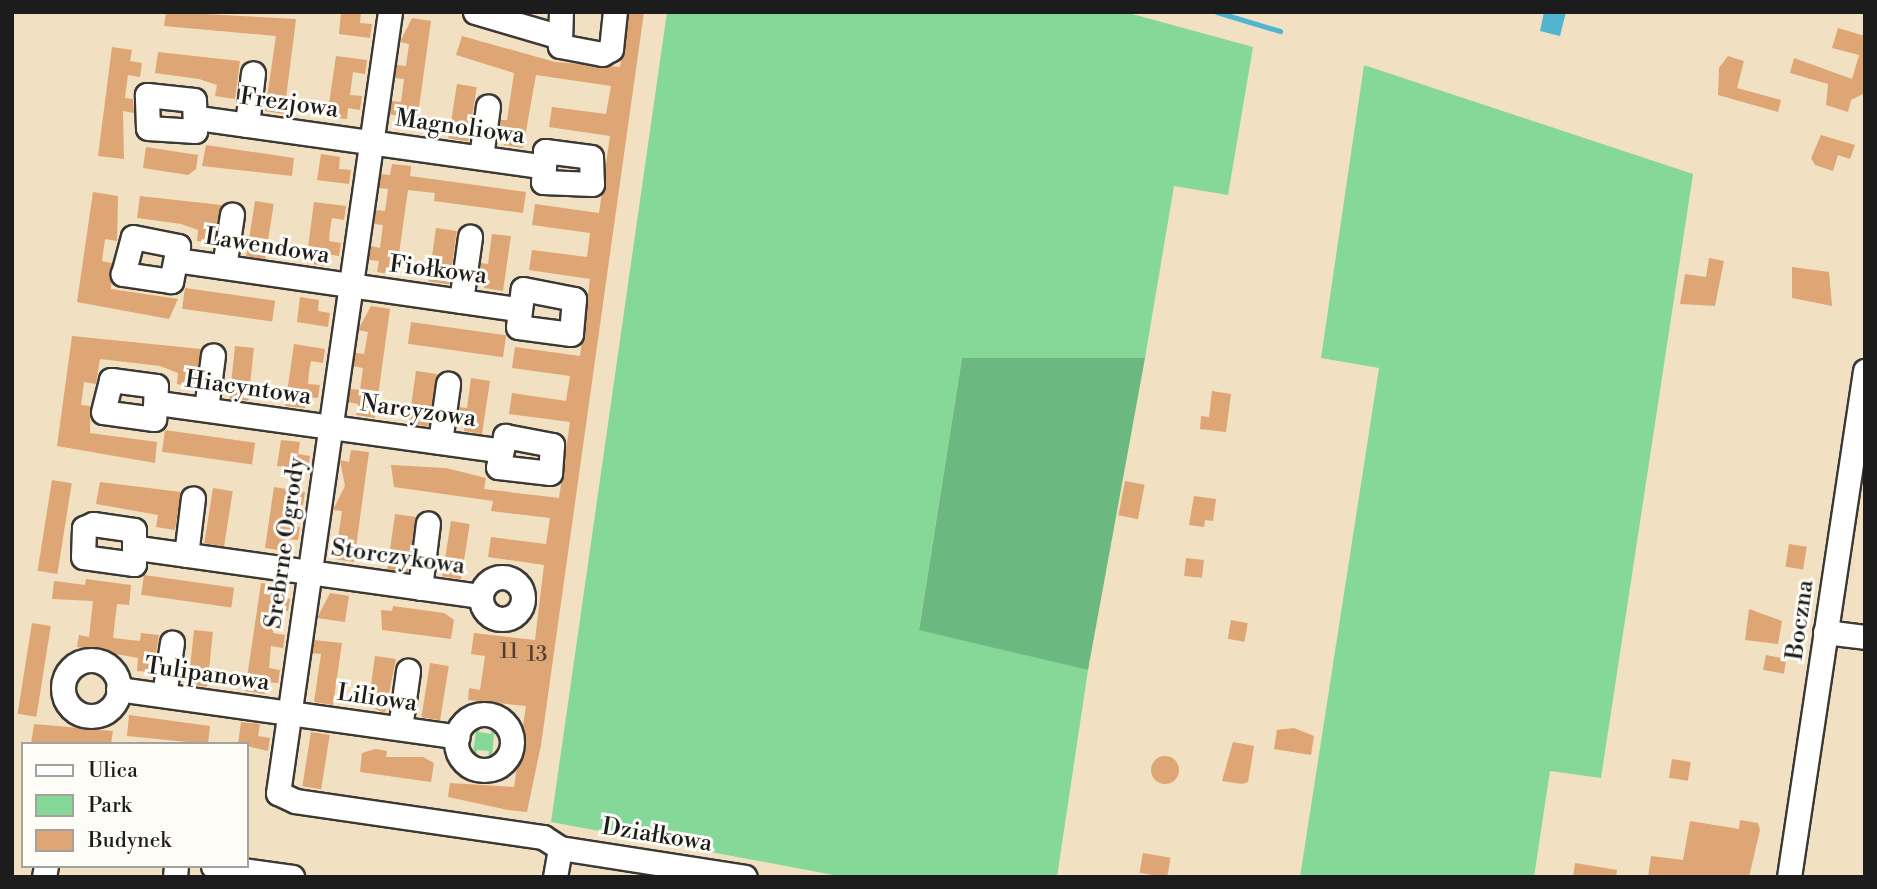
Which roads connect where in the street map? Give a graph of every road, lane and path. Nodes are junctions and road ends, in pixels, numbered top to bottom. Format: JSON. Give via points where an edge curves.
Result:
{"nodes":[{"id":1,"x":390,"y":12,"type":"edge"},
{"id":2,"x":475,"y":12,"type":"edge"},
{"id":3,"x":561,"y":12,"type":"edge"},
{"id":4,"x":615,"y":12,"type":"edge"},
{"id":5,"x":557,"y":36,"type":"junction"},
{"id":6,"x":253,"y":73,"type":"dead end"},
{"id":7,"x":488,"y":106,"type":"dead end"},
{"id":8,"x":198,"y":118,"type":"dead end"},
{"id":9,"x":247,"y":125,"type":"junction"},
{"id":10,"x":372,"y":142,"type":"junction"},
{"id":11,"x":481,"y":157,"type":"junction"},
{"id":12,"x":541,"y":166,"type":"dead end"},
{"id":13,"x":232,"y":215,"type":"dead end"},
{"id":14,"x":470,"y":237,"type":"dead end"},
{"id":15,"x":176,"y":260,"type":"dead end"},
{"id":16,"x":224,"y":267,"type":"junction"},
{"id":17,"x":350,"y":287,"type":"junction"},
{"id":18,"x":461,"y":301,"type":"junction"},
{"id":19,"x":518,"y":309,"type":"dead end"},
{"id":20,"x":213,"y":355,"type":"dead end"},
{"id":21,"x":1865,"y":371,"type":"edge"},
{"id":22,"x":448,"y":384,"type":"dead end"},
{"id":23,"x":1862,"y":398,"type":"edge"},
{"id":24,"x":158,"y":403,"type":"dead end"},
{"id":25,"x":206,"y":410,"type":"junction"},
{"id":26,"x":330,"y":426,"type":"junction"},
{"id":27,"x":440,"y":442,"type":"junction"},
{"id":28,"x":498,"y":450,"type":"dead end"},
{"id":29,"x":193,"y":498,"type":"dead end"},
{"id":30,"x":428,"y":523,"type":"dead end"},
{"id":31,"x":138,"y":548,"type":"dead end"},
{"id":32,"x":186,"y":555,"type":"junction"},
{"id":33,"x":308,"y":572,"type":"junction"},
{"id":34,"x":420,"y":587,"type":"junction"},
{"id":35,"x":481,"y":596,"type":"dead end"},
{"id":36,"x":1825,"y":632,"type":"junction"},
{"id":37,"x":1865,"y":637,"type":"edge"},
{"id":38,"x":172,"y":643,"type":"dead end"},
{"id":39,"x":408,"y":671,"type":"dead end"},
{"id":40,"x":118,"y":689,"type":"dead end"},
{"id":41,"x":164,"y":695,"type":"junction"},
{"id":42,"x":288,"y":713,"type":"junction"},
{"id":43,"x":400,"y":729,"type":"junction"},
{"id":44,"x":458,"y":737,"type":"dead end"},
{"id":45,"x":560,"y":848,"type":"junction"},
{"id":46,"x":227,"y":868,"type":"edge"},
{"id":47,"x":292,"y":877,"type":"edge"},
{"id":48,"x":555,"y":877,"type":"edge"},
{"id":49,"x":745,"y":877,"type":"edge"},
{"id":50,"x":1789,"y":877,"type":"edge"}],
"edges":[{"from":1,"to":10,"type":"street","name":"Srebrne Ogrody"},
{"from":2,"to":5,"type":"street"},
{"from":3,"to":5,"type":"street"},
{"from":4,"to":5,"type":"street","via":[[608,52],[561,46]]},
{"from":6,"to":9,"type":"street"},
{"from":7,"to":11,"type":"street"},
{"from":8,"to":9,"type":"street","name":"Frezjowa"},
{"from":9,"to":10,"type":"street","name":"Frezjowa"},
{"from":10,"to":11,"type":"street","name":"Magnoliowa"},
{"from":10,"to":17,"type":"street","name":"Srebrne Ogrody"},
{"from":11,"to":12,"type":"street","name":"Magnoliowa"},
{"from":13,"to":16,"type":"street"},
{"from":14,"to":18,"type":"street"},
{"from":15,"to":16,"type":"street","name":"Lawendowa"},
{"from":16,"to":17,"type":"street","name":"Lawendowa"},
{"from":17,"to":18,"type":"street","name":"Fiołkowa"},
{"from":17,"to":26,"type":"street","name":"Srebrne Ogrody"},
{"from":18,"to":19,"type":"street","name":"Fiołkowa"},
{"from":20,"to":25,"type":"street"},
{"from":21,"to":23,"type":"street","name":"Boczna"},
{"from":22,"to":27,"type":"street"},
{"from":23,"to":36,"type":"street","name":"Boczna"},
{"from":24,"to":25,"type":"street","name":"Hiacyntowa"},
{"from":25,"to":26,"type":"street","name":"Hiacyntowa"},
{"from":26,"to":27,"type":"street","name":"Narcyzowa"},
{"from":26,"to":33,"type":"street","name":"Srebrne Ogrody"},
{"from":27,"to":28,"type":"street","name":"Narcyzowa"},
{"from":29,"to":32,"type":"street"},
{"from":30,"to":34,"type":"street"},
{"from":31,"to":32,"type":"street","name":"Storczykowa"},
{"from":32,"to":33,"type":"street","name":"Storczykowa"},
{"from":33,"to":34,"type":"street","name":"Storczykowa"},
{"from":33,"to":42,"type":"street","name":"Srebrne Ogrody"},
{"from":34,"to":35,"type":"street","name":"Storczykowa"},
{"from":36,"to":37,"type":"street"},
{"from":36,"to":50,"type":"street","name":"Boczna"},
{"from":38,"to":41,"type":"street"},
{"from":39,"to":43,"type":"street"},
{"from":40,"to":41,"type":"street","name":"Tulipanowa"},
{"from":41,"to":42,"type":"street","name":"Tulipanowa"},
{"from":42,"to":43,"type":"street","name":"Liliowa"},
{"from":42,"to":45,"type":"street","name":"Srebrne Ogrody","via":[[280,797],[542,837]]},
{"from":43,"to":44,"type":"street","name":"Liliowa"},
{"from":45,"to":48,"type":"street"},
{"from":45,"to":49,"type":"street","name":"Działkowa"},
{"from":46,"to":47,"type":"street"}]}
